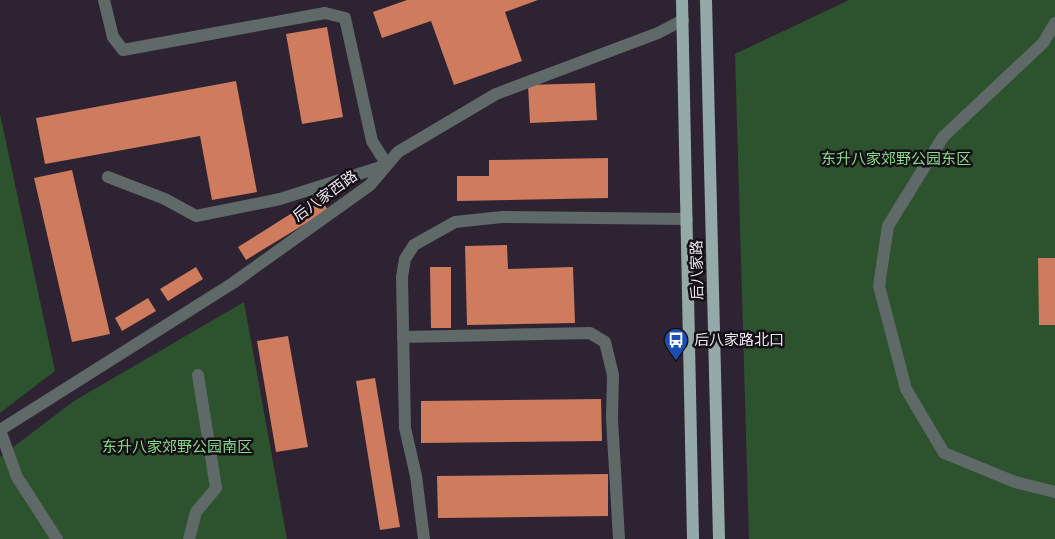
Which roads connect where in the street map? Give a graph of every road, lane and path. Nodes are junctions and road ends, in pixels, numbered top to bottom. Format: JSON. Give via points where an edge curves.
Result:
{"nodes":[{"id":1,"x":104,"y":0,"type":"edge"},
{"id":2,"x":682,"y":0,"type":"edge"},
{"id":3,"x":706,"y":0,"type":"edge"},
{"id":4,"x":683,"y":20,"type":"junction"},
{"id":5,"x":1055,"y":23,"type":"edge"},
{"id":6,"x":387,"y":165,"type":"junction"},
{"id":7,"x":108,"y":177,"type":"dead end"},
{"id":8,"x":687,"y":219,"type":"junction"},
{"id":9,"x":403,"y":337,"type":"junction"},
{"id":10,"x":198,"y":375,"type":"dead end"},
{"id":11,"x":0,"y":430,"type":"edge"},
{"id":12,"x":5,"y":461,"type":"edge"},
{"id":13,"x":1055,"y":492,"type":"edge"},
{"id":14,"x":57,"y":539,"type":"edge"},
{"id":15,"x":189,"y":539,"type":"edge"},
{"id":16,"x":424,"y":539,"type":"edge"},
{"id":17,"x":619,"y":539,"type":"edge"},
{"id":18,"x":693,"y":539,"type":"edge"},
{"id":19,"x":719,"y":539,"type":"edge"}],
"edges":[{"from":1,"to":6,"type":"street","via":[[113,37],[123,50],[325,13],[345,18],[372,141]]},
{"from":2,"to":4,"type":"main road","name":"后八家路"},
{"from":3,"to":19,"type":"main road","name":"后八家路"},
{"from":4,"to":6,"type":"street","name":"后八家西路","via":[[658,33],[496,94],[398,152]]},
{"from":4,"to":8,"type":"main road","name":"后八家路"},
{"from":5,"to":13,"type":"street","via":[[1043,43],[943,137],[888,226],[879,286],[906,389],[944,453],[1015,482]]},
{"from":6,"to":7,"type":"street","via":[[280,199],[196,216],[165,199]]},
{"from":6,"to":11,"type":"street","name":"后八家西路","via":[[370,185],[233,283]]},
{"from":8,"to":9,"type":"street","via":[[502,217],[455,222],[414,245],[405,259],[402,277]]},
{"from":8,"to":18,"type":"main road","name":"后八家路"},
{"from":9,"to":16,"type":"street","via":[[405,428],[416,476]]},
{"from":9,"to":17,"type":"street","via":[[590,333],[605,342],[613,375],[612,419]]},
{"from":10,"to":15,"type":"street","via":[[216,488],[196,512]]},
{"from":11,"to":12,"type":"street"},
{"from":12,"to":14,"type":"street"}]}
